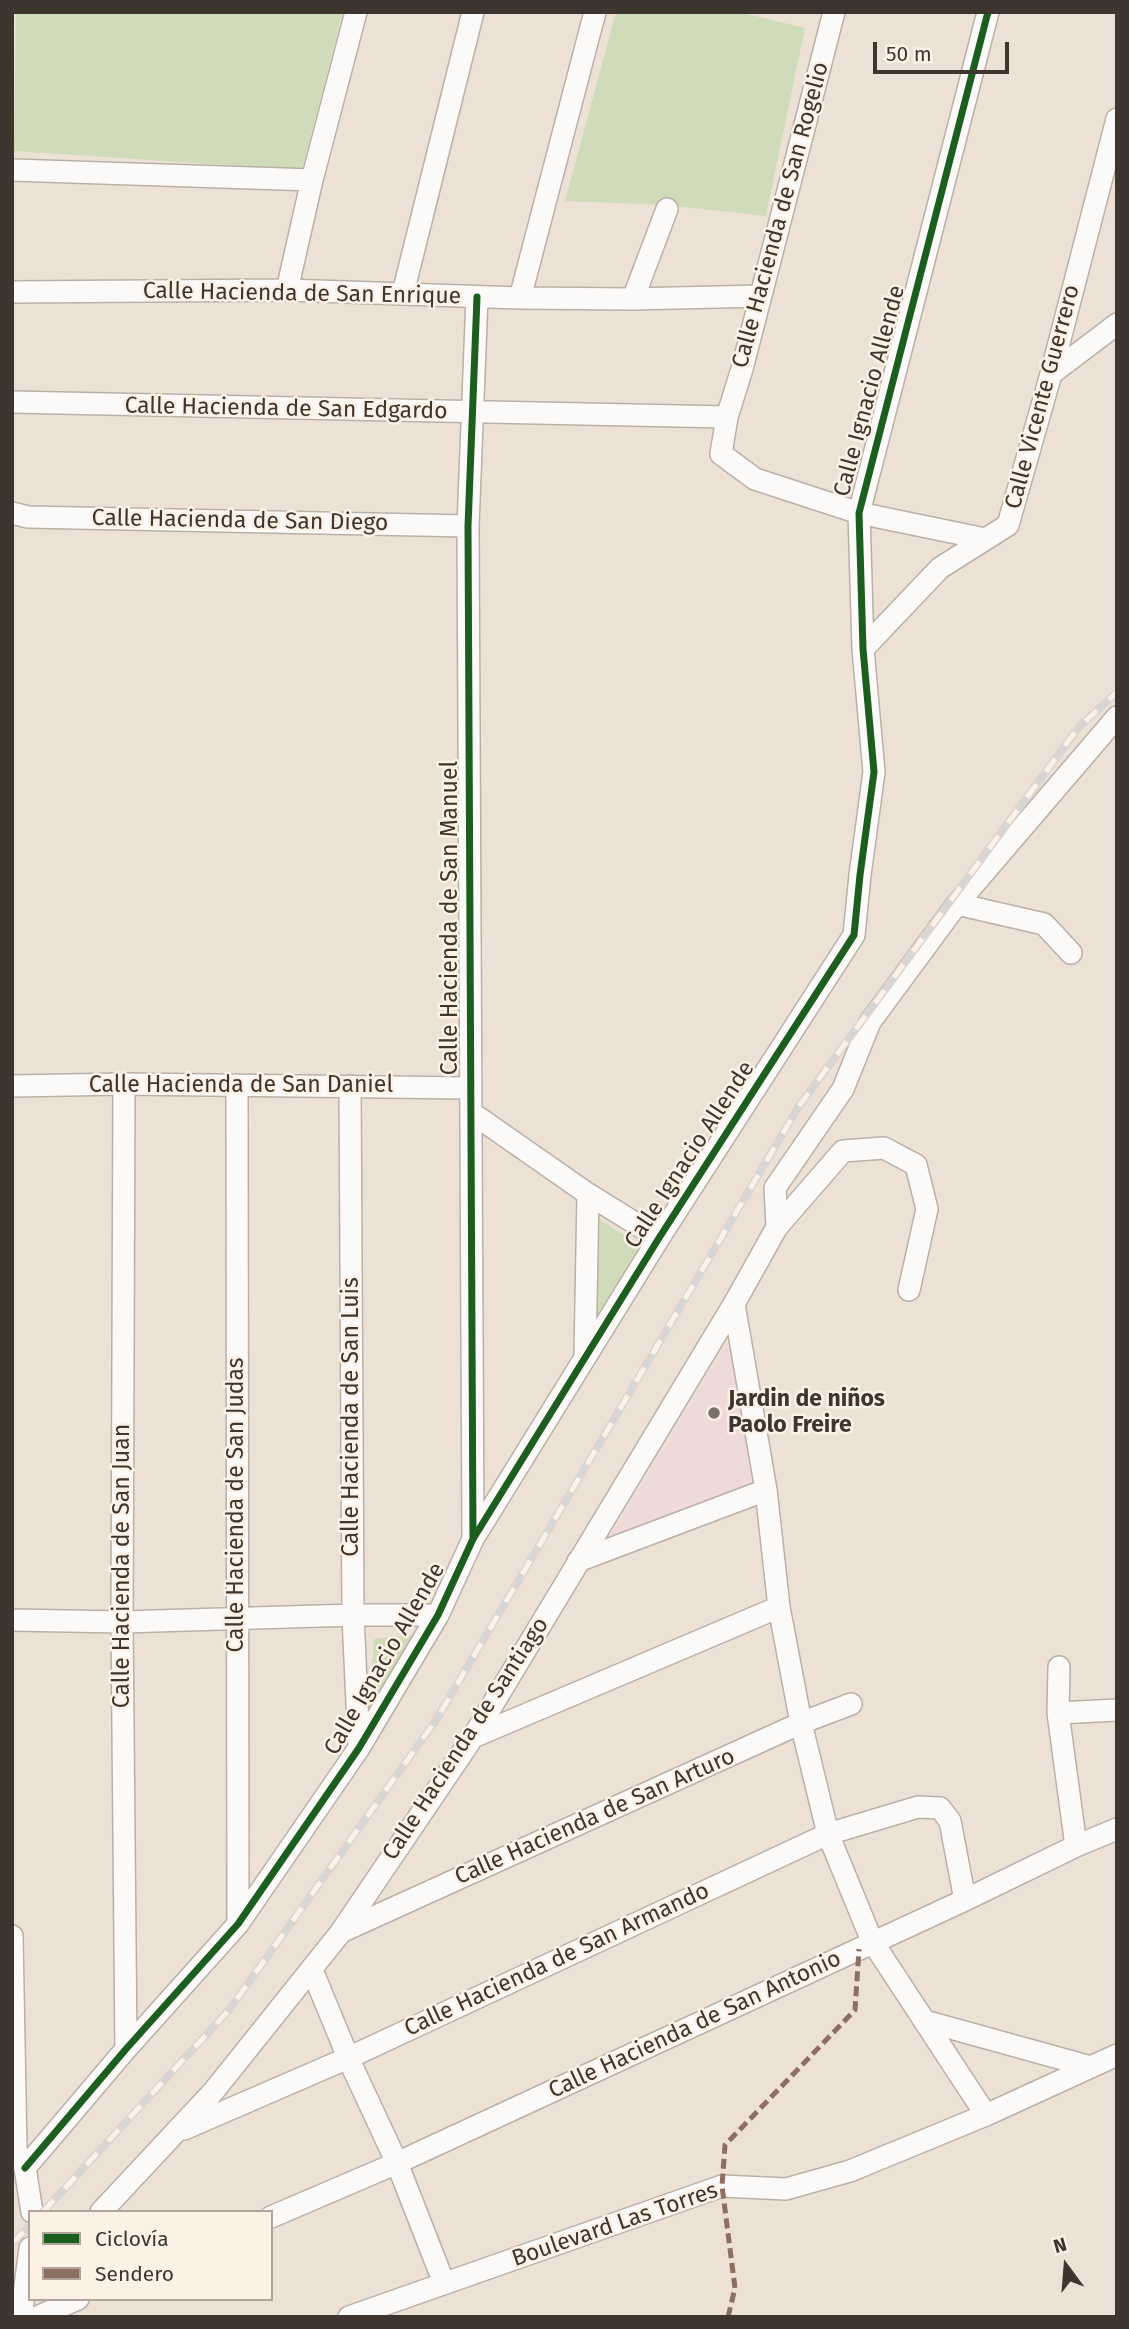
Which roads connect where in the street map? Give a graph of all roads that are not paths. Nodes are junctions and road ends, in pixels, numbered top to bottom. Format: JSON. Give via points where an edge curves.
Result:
{"nodes":[{"id":1,"x":356,"y":12,"type":"edge"},
{"id":2,"x":473,"y":12,"type":"edge"},
{"id":3,"x":595,"y":12,"type":"edge"},
{"id":4,"x":834,"y":12,"type":"edge"},
{"id":5,"x":988,"y":12,"type":"edge"},
{"id":6,"x":1117,"y":119,"type":"edge"},
{"id":7,"x":12,"y":170,"type":"edge"},
{"id":8,"x":312,"y":180,"type":"junction"},
{"id":9,"x":667,"y":209,"type":"dead end"},
{"id":10,"x":287,"y":290,"type":"junction"},
{"id":11,"x":12,"y":292,"type":"edge"},
{"id":12,"x":403,"y":293,"type":"junction"},
{"id":13,"x":760,"y":296,"type":"junction"},
{"id":14,"x":477,"y":297,"type":"junction"},
{"id":15,"x":520,"y":298,"type":"junction"},
{"id":16,"x":633,"y":299,"type":"junction"},
{"id":17,"x":1117,"y":324,"type":"edge"},
{"id":18,"x":1051,"y":373,"type":"junction"},
{"id":19,"x":12,"y":402,"type":"edge"},
{"id":20,"x":472,"y":413,"type":"junction"},
{"id":21,"x":727,"y":417,"type":"junction"},
{"id":22,"x":12,"y":513,"type":"edge"},
{"id":23,"x":859,"y":513,"type":"junction"},
{"id":24,"x":468,"y":526,"type":"junction"},
{"id":25,"x":985,"y":539,"type":"junction"},
{"id":26,"x":863,"y":649,"type":"junction"},
{"id":27,"x":1117,"y":717,"type":"edge"},
{"id":28,"x":957,"y":904,"type":"junction"},
{"id":29,"x":1071,"y":953,"type":"dead end"},
{"id":30,"x":124,"y":1084,"type":"junction"},
{"id":31,"x":237,"y":1085,"type":"junction"},
{"id":32,"x":12,"y":1086,"type":"edge"},
{"id":33,"x":350,"y":1086,"type":"junction"},
{"id":34,"x":471,"y":1088,"type":"junction"},
{"id":35,"x":472,"y":1113,"type":"junction"},
{"id":36,"x":588,"y":1194,"type":"junction"},
{"id":37,"x":777,"y":1227,"type":"junction"},
{"id":38,"x":659,"y":1238,"type":"junction"},
{"id":39,"x":909,"y":1290,"type":"dead end"},
{"id":40,"x":734,"y":1304,"type":"junction"},
{"id":41,"x":585,"y":1357,"type":"junction"},
{"id":42,"x":765,"y":1490,"type":"junction"},
{"id":43,"x":473,"y":1539,"type":"junction"},
{"id":44,"x":578,"y":1561,"type":"junction"},
{"id":45,"x":779,"y":1607,"type":"junction"},
{"id":46,"x":353,"y":1615,"type":"junction"},
{"id":47,"x":438,"y":1615,"type":"junction"},
{"id":48,"x":237,"y":1618,"type":"junction"},
{"id":49,"x":12,"y":1620,"type":"edge"},
{"id":50,"x":122,"y":1622,"type":"junction"},
{"id":51,"x":1059,"y":1667,"type":"dead end"},
{"id":52,"x":851,"y":1704,"type":"dead end"},
{"id":53,"x":1117,"y":1710,"type":"edge"},
{"id":54,"x":1058,"y":1713,"type":"junction"},
{"id":55,"x":801,"y":1723,"type":"junction"},
{"id":56,"x":472,"y":1737,"type":"junction"},
{"id":57,"x":359,"y":1748,"type":"junction"},
{"id":58,"x":1117,"y":1829,"type":"edge"},
{"id":59,"x":828,"y":1834,"type":"junction"},
{"id":60,"x":1076,"y":1846,"type":"junction"},
{"id":61,"x":965,"y":1900,"type":"junction"},
{"id":62,"x":238,"y":1924,"type":"junction"},
{"id":63,"x":341,"y":1932,"type":"junction"},
{"id":64,"x":12,"y":1936,"type":"edge"},
{"id":65,"x":872,"y":1941,"type":"junction"},
{"id":66,"x":312,"y":1970,"type":"junction"},
{"id":67,"x":925,"y":2021,"type":"junction"},
{"id":68,"x":126,"y":2049,"type":"junction"},
{"id":69,"x":1117,"y":2055,"type":"edge"},
{"id":70,"x":348,"y":2058,"type":"junction"},
{"id":71,"x":1091,"y":2067,"type":"junction"},
{"id":72,"x":986,"y":2115,"type":"junction"},
{"id":73,"x":178,"y":2131,"type":"junction"},
{"id":74,"x":397,"y":2163,"type":"junction"},
{"id":75,"x":25,"y":2168,"type":"junction"},
{"id":76,"x":32,"y":2210,"type":"edge"},
{"id":77,"x":103,"y":2210,"type":"edge"},
{"id":78,"x":273,"y":2216,"type":"edge"},
{"id":79,"x":28,"y":2269,"type":"edge"},
{"id":80,"x":444,"y":2283,"type":"junction"},
{"id":81,"x":26,"y":2290,"type":"edge"},
{"id":82,"x":73,"y":2301,"type":"edge"},
{"id":83,"x":21,"y":2317,"type":"edge"},
{"id":84,"x":37,"y":2317,"type":"edge"},
{"id":85,"x":349,"y":2317,"type":"edge"}],
"edges":[{"from":1,"to":8,"type":"street"},
{"from":2,"to":12,"type":"street"},
{"from":3,"to":15,"type":"street"},
{"from":4,"to":13,"type":"street","name":"Calle Hacienda de San Rogelio"},
{"from":5,"to":23,"type":"street","name":"Calle Ignacio Allende"},
{"from":6,"to":18,"type":"street","name":"Calle Vicente Guerrero"},
{"from":7,"to":8,"type":"street"},
{"from":8,"to":10,"type":"street"},
{"from":9,"to":16,"type":"street"},
{"from":10,"to":11,"type":"street","name":"Calle Hacienda de San Enrique"},
{"from":10,"to":12,"type":"street","name":"Calle Hacienda de San Enrique"},
{"from":12,"to":14,"type":"street","name":"Calle Hacienda de San Enrique"},
{"from":13,"to":16,"type":"street","name":"Calle Hacienda de San Enrique"},
{"from":13,"to":21,"type":"street","name":"Calle Hacienda de San Rogelio"},
{"from":14,"to":15,"type":"street","name":"Calle Hacienda de San Enrique"},
{"from":14,"to":20,"type":"street","name":"Calle Hacienda de San Manuel"},
{"from":15,"to":16,"type":"street","name":"Calle Hacienda de San Enrique"},
{"from":17,"to":18,"type":"street"},
{"from":18,"to":25,"type":"street","name":"Calle Vicente Guerrero","via":[[1008,525]]},
{"from":19,"to":20,"type":"street","name":"Calle Hacienda de San Edgardo"},
{"from":20,"to":21,"type":"street","name":"Calle Hacienda de San Edgardo"},
{"from":20,"to":24,"type":"street","name":"Calle Hacienda de San Manuel"},
{"from":21,"to":23,"type":"street","name":"Calle Hacienda de San Rogelio","via":[[721,454],[755,479]]},
{"from":22,"to":24,"type":"street","name":"Calle Hacienda de San Diego","via":[[28,517]]},
{"from":23,"to":25,"type":"street"},
{"from":23,"to":26,"type":"street","name":"Calle Ignacio Allende"},
{"from":24,"to":34,"type":"street","name":"Calle Hacienda de San Manuel"},
{"from":25,"to":26,"type":"street","name":"Calle Vicente Guerrero","via":[[940,568]]},
{"from":26,"to":38,"type":"street","name":"Calle Ignacio Allende","via":[[874,772],[854,935]]},
{"from":27,"to":28,"type":"street"},
{"from":28,"to":29,"type":"street","via":[[1044,924]]},
{"from":28,"to":37,"type":"street","via":[[870,1023],[843,1089],[775,1188]]},
{"from":30,"to":31,"type":"street","name":"Calle Hacienda de San Daniel"},
{"from":30,"to":32,"type":"street","name":"Calle Hacienda de San Daniel"},
{"from":30,"to":50,"type":"street","name":"Calle Hacienda de San Juan"},
{"from":31,"to":33,"type":"street","name":"Calle Hacienda de San Daniel"},
{"from":31,"to":48,"type":"street","name":"Calle Hacienda de San Judas"},
{"from":33,"to":34,"type":"street","name":"Calle Hacienda de San Daniel"},
{"from":33,"to":46,"type":"street","name":"Calle Hacienda de San Luis"},
{"from":34,"to":35,"type":"street","name":"Calle Hacienda de San Manuel"},
{"from":35,"to":36,"type":"street"},
{"from":35,"to":43,"type":"street","name":"Calle Hacienda de San Manuel"},
{"from":36,"to":38,"type":"street"},
{"from":36,"to":41,"type":"street"},
{"from":37,"to":39,"type":"street","name":"Calle Hacienda de Santiago","via":[[843,1151],[884,1148],[916,1165],[927,1209]]},
{"from":37,"to":40,"type":"street","name":"Calle Hacienda de Santiago"},
{"from":38,"to":41,"type":"street","name":"Calle Ignacio Allende"},
{"from":40,"to":42,"type":"street"},
{"from":40,"to":44,"type":"street","name":"Calle Hacienda de Santiago"},
{"from":41,"to":43,"type":"street","name":"Calle Ignacio Allende"},
{"from":42,"to":44,"type":"street"},
{"from":42,"to":45,"type":"street"},
{"from":43,"to":47,"type":"street","name":"Calle Ignacio Allende"},
{"from":44,"to":56,"type":"street","name":"Calle Hacienda de Santiago"},
{"from":45,"to":55,"type":"street"},
{"from":45,"to":56,"type":"street"},
{"from":46,"to":47,"type":"street"},
{"from":46,"to":48,"type":"street"},
{"from":46,"to":57,"type":"street","name":"Calle Hacienda de San Luis"},
{"from":47,"to":57,"type":"street","name":"Calle Ignacio Allende"},
{"from":48,"to":50,"type":"street"},
{"from":48,"to":62,"type":"street","name":"Calle Hacienda de San Judas"},
{"from":49,"to":50,"type":"street"},
{"from":50,"to":68,"type":"street","name":"Calle Hacienda de San Juan"},
{"from":51,"to":54,"type":"street"},
{"from":52,"to":55,"type":"street","name":"Calle Hacienda de San Arturo"},
{"from":53,"to":54,"type":"street"},
{"from":54,"to":60,"type":"street"},
{"from":55,"to":59,"type":"street"},
{"from":55,"to":63,"type":"street","name":"Calle Hacienda de San Arturo"},
{"from":56,"to":63,"type":"street","name":"Calle Hacienda de Santiago"},
{"from":57,"to":62,"type":"street","name":"Calle Ignacio Allende"},
{"from":58,"to":60,"type":"street","name":"Calle Hacienda de San Antonio"},
{"from":59,"to":61,"type":"street","name":"Calle Hacienda de San Armando","via":[[918,1807],[940,1808],[950,1821]]},
{"from":59,"to":65,"type":"street"},
{"from":59,"to":70,"type":"street","name":"Calle Hacienda de San Armando"},
{"from":60,"to":61,"type":"street","name":"Calle Hacienda de San Antonio"},
{"from":61,"to":65,"type":"street","name":"Calle Hacienda de San Antonio"},
{"from":62,"to":68,"type":"street","name":"Calle Ignacio Allende"},
{"from":63,"to":66,"type":"street","name":"Calle Hacienda de Santiago"},
{"from":64,"to":75,"type":"street","via":[[16,2150]]},
{"from":65,"to":67,"type":"street"},
{"from":65,"to":74,"type":"street","name":"Calle Hacienda de San Antonio"},
{"from":66,"to":70,"type":"street"},
{"from":66,"to":73,"type":"street","name":"Calle Hacienda de Santiago"},
{"from":67,"to":71,"type":"street"},
{"from":67,"to":72,"type":"street"},
{"from":68,"to":75,"type":"street","name":"Calle Ignacio Allende"},
{"from":69,"to":71,"type":"street","name":"Boulevard Las Torres"},
{"from":70,"to":73,"type":"street","name":"Calle Hacienda de San Armando"},
{"from":70,"to":74,"type":"street"},
{"from":71,"to":72,"type":"street","name":"Boulevard Las Torres"},
{"from":72,"to":80,"type":"street","name":"Boulevard Las Torres","via":[[850,2171],[786,2189],[722,2186]]},
{"from":73,"to":77,"type":"street","name":"Calle Hacienda de Santiago"},
{"from":74,"to":78,"type":"street","name":"Calle Hacienda de San Antonio"},
{"from":74,"to":80,"type":"street"},
{"from":75,"to":76,"type":"street"},
{"from":79,"to":81,"type":"street"},
{"from":80,"to":85,"type":"street","name":"Boulevard Las Torres"},
{"from":81,"to":83,"type":"street"},
{"from":82,"to":84,"type":"street"}]}
